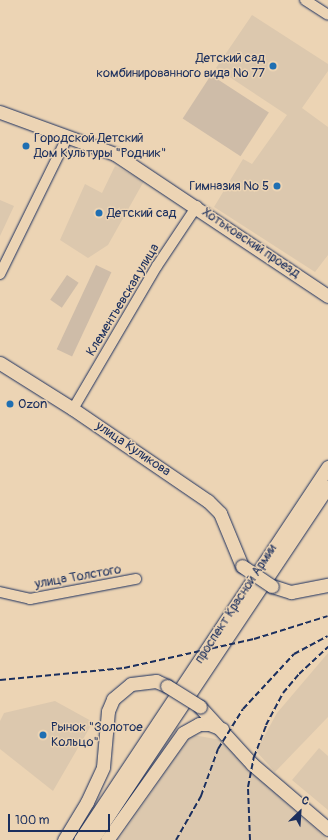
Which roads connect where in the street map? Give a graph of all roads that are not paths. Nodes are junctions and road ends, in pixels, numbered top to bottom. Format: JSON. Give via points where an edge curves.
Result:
{"nodes":[{"id":1,"x":310,"y":1,"type":"edge"},
{"id":2,"x":328,"y":15,"type":"edge"},
{"id":3,"x":0,"y":112,"type":"edge"},
{"id":4,"x":67,"y":138,"type":"junction"},
{"id":5,"x":197,"y":206,"type":"junction"},
{"id":6,"x":0,"y":274,"type":"edge"},
{"id":7,"x":328,"y":296,"type":"edge"},
{"id":8,"x":0,"y":363,"type":"edge"},
{"id":9,"x":69,"y":406,"type":"junction"},
{"id":10,"x":328,"y":467,"type":"edge"},
{"id":11,"x":328,"y":486,"type":"edge"},
{"id":12,"x":136,"y":579,"type":"dead end"},
{"id":13,"x":328,"y":585,"type":"edge"},
{"id":14,"x":0,"y":592,"type":"edge"},
{"id":15,"x":222,"y":729,"type":"junction"},
{"id":16,"x":150,"y":744,"type":"junction"},
{"id":17,"x":328,"y":829,"type":"edge"},
{"id":18,"x":64,"y":840,"type":"edge"},
{"id":19,"x":80,"y":840,"type":"edge"},
{"id":20,"x":92,"y":840,"type":"edge"},
{"id":21,"x":106,"y":840,"type":"edge"}],
"edges":[{"from":1,"to":2,"type":"street"},
{"from":3,"to":4,"type":"main road","name":"Хотьковский проезд"},
{"from":4,"to":5,"type":"main road","name":"Хотьковский проезд","via":[[114,154]]},
{"from":4,"to":6,"type":"street"},
{"from":5,"to":7,"type":"main road","name":"Хотьковский проезд"},
{"from":5,"to":9,"type":"street","name":"Клементьевская улица"},
{"from":8,"to":9,"type":"main road","name":"улица Куликова"},
{"from":9,"to":13,"type":"main road","name":"улица Куликова","bridge":true,"via":[[208,501],[220,513],[241,562],[272,586],[291,592]]},
{"from":10,"to":16,"type":"main road","name":"проспект Красной Армии"},
{"from":11,"to":16,"type":"main road","name":"проспект Красной Армии"},
{"from":12,"to":14,"type":"street","name":"улица Толстого","via":[[30,598]]},
{"from":15,"to":17,"type":"main road","via":[[252,764]]},
{"from":15,"to":18,"type":"main road","bridge":true,"via":[[200,707],[167,686],[156,681],[131,684],[113,699],[108,711],[103,767],[91,796]]},
{"from":15,"to":21,"type":"main road","via":[[200,724],[183,733]]},
{"from":16,"to":19,"type":"main road"},
{"from":16,"to":20,"type":"main road"}]}
